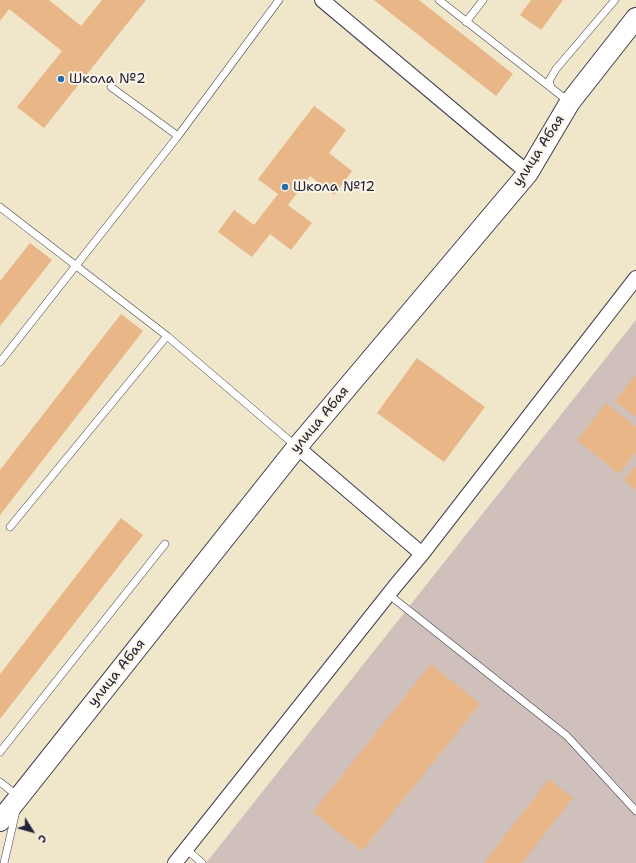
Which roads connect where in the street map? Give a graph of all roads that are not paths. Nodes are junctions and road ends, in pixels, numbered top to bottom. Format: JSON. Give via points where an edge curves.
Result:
{"nodes":[{"id":1,"x":279,"y":0,"type":"edge"},
{"id":2,"x":322,"y":0,"type":"edge"},
{"id":3,"x":439,"y":0,"type":"edge"},
{"id":4,"x":483,"y":0,"type":"edge"},
{"id":5,"x":615,"y":0,"type":"edge"},
{"id":6,"x":636,"y":18,"type":"edge"},
{"id":7,"x":466,"y":22,"type":"junction"},
{"id":8,"x":111,"y":87,"type":"dead end"},
{"id":9,"x":551,"y":87,"type":"junction"},
{"id":10,"x":570,"y":102,"type":"junction"},
{"id":11,"x":178,"y":136,"type":"junction"},
{"id":12,"x":528,"y":172,"type":"junction"},
{"id":13,"x":0,"y":207,"type":"edge"},
{"id":14,"x":76,"y":265,"type":"junction"},
{"id":15,"x":636,"y":278,"type":"edge"},
{"id":16,"x":167,"y":336,"type":"junction"},
{"id":17,"x":0,"y":362,"type":"edge"},
{"id":18,"x":297,"y":447,"type":"junction"},
{"id":19,"x":10,"y":527,"type":"dead end"},
{"id":20,"x":165,"y":544,"type":"dead end"},
{"id":21,"x":422,"y":554,"type":"junction"},
{"id":22,"x":388,"y":594,"type":"junction"},
{"id":23,"x":0,"y":752,"type":"edge"},
{"id":24,"x":0,"y":782,"type":"edge"},
{"id":25,"x":19,"y":797,"type":"junction"},
{"id":26,"x":636,"y":811,"type":"edge"},
{"id":27,"x":0,"y":821,"type":"edge"},
{"id":28,"x":186,"y":849,"type":"junction"},
{"id":29,"x":4,"y":863,"type":"edge"},
{"id":30,"x":175,"y":863,"type":"edge"},
{"id":31,"x":202,"y":863,"type":"edge"}],
"edges":[{"from":1,"to":11,"type":"lane"},
{"from":2,"to":12,"type":"street"},
{"from":3,"to":7,"type":"lane"},
{"from":4,"to":7,"type":"lane"},
{"from":5,"to":9,"type":"lane","via":[[556,69],[549,81]]},
{"from":6,"to":10,"type":"street","name":"улица Абая"},
{"from":7,"to":9,"type":"lane"},
{"from":8,"to":11,"type":"lane"},
{"from":9,"to":10,"type":"lane"},
{"from":10,"to":12,"type":"street","name":"улица Абая"},
{"from":11,"to":14,"type":"lane"},
{"from":12,"to":18,"type":"street","name":"улица Абая"},
{"from":13,"to":14,"type":"lane"},
{"from":14,"to":16,"type":"lane"},
{"from":14,"to":17,"type":"lane"},
{"from":15,"to":21,"type":"street"},
{"from":16,"to":18,"type":"lane"},
{"from":16,"to":19,"type":"lane"},
{"from":18,"to":21,"type":"street"},
{"from":18,"to":25,"type":"street","name":"улица Абая"},
{"from":20,"to":23,"type":"lane"},
{"from":21,"to":22,"type":"street"},
{"from":22,"to":26,"type":"lane","via":[[567,736]]},
{"from":22,"to":28,"type":"street"},
{"from":24,"to":25,"type":"lane"},
{"from":25,"to":27,"type":"street","name":"улица Абая"},
{"from":25,"to":29,"type":"lane"},
{"from":28,"to":30,"type":"street"},
{"from":28,"to":31,"type":"lane"}]}
